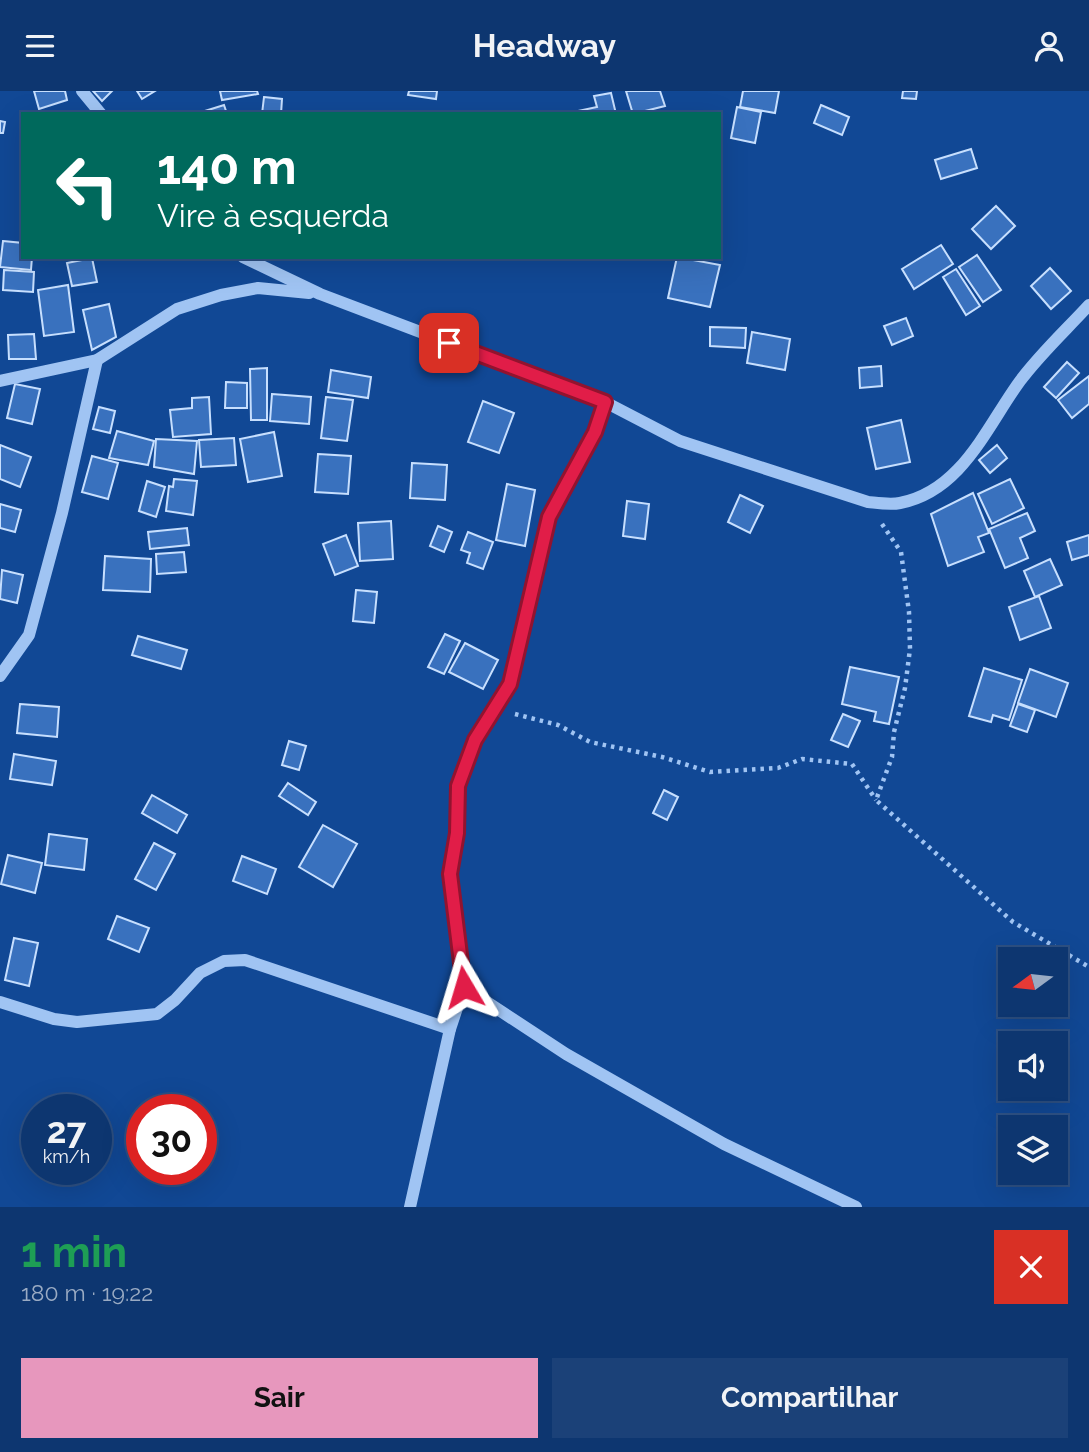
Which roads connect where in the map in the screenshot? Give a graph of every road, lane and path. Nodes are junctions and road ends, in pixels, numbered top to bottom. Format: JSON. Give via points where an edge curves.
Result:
{"nodes":[{"id":1,"x":82,"y":91,"type":"edge"},
{"id":2,"x":100,"y":112,"type":"edge"},
{"id":3,"x":247,"y":259,"type":"edge"},
{"id":4,"x":320,"y":294,"type":"junction"},
{"id":5,"x":1089,"y":305,"type":"edge"},
{"id":6,"x":97,"y":360,"type":"junction"},
{"id":7,"x":0,"y":380,"type":"edge"},
{"id":8,"x":605,"y":402,"type":"junction"},
{"id":9,"x":867,"y":502,"type":"junction"},
{"id":10,"x":0,"y":676,"type":"edge"},
{"id":11,"x":495,"y":707,"type":"junction"},
{"id":12,"x":876,"y":800,"type":"junction"},
{"id":13,"x":1089,"y":967,"type":"edge"},
{"id":14,"x":464,"y":987,"type":"junction"},
{"id":15,"x":0,"y":1002,"type":"edge"},
{"id":16,"x":450,"y":1029,"type":"junction"},
{"id":17,"x":410,"y":1207,"type":"edge"},
{"id":18,"x":856,"y":1207,"type":"edge"}],
"edges":[{"from":1,"to":2,"type":"street"},
{"from":3,"to":4,"type":"street"},
{"from":4,"to":6,"type":"street","via":[[258,288],[221,295],[177,309]]},
{"from":4,"to":8,"type":"street"},
{"from":5,"to":9,"type":"street","via":[[1021,380],[985,437],[953,474],[925,495],[898,504]]},
{"from":6,"to":7,"type":"street"},
{"from":6,"to":10,"type":"street","via":[[29,635]]},
{"from":8,"to":9,"type":"street","via":[[680,441]]},
{"from":8,"to":11,"type":"street","via":[[595,432],[549,517],[510,684]]},
{"from":9,"to":12,"type":"path","via":[[901,552],[909,612],[905,688],[892,757]]},
{"from":11,"to":12,"type":"path","via":[[558,725],[590,742],[710,772],[778,768],[802,759],[832,760],[852,765]]},
{"from":11,"to":14,"type":"street","via":[[475,740],[458,786],[450,874]]},
{"from":12,"to":13,"type":"path","via":[[1013,922]]},
{"from":14,"to":16,"type":"street"},
{"from":14,"to":18,"type":"street","via":[[566,1054],[724,1144]]},
{"from":15,"to":16,"type":"street","via":[[77,1022],[157,1014],[200,973],[224,961],[245,960]]},
{"from":16,"to":17,"type":"street"}]}
